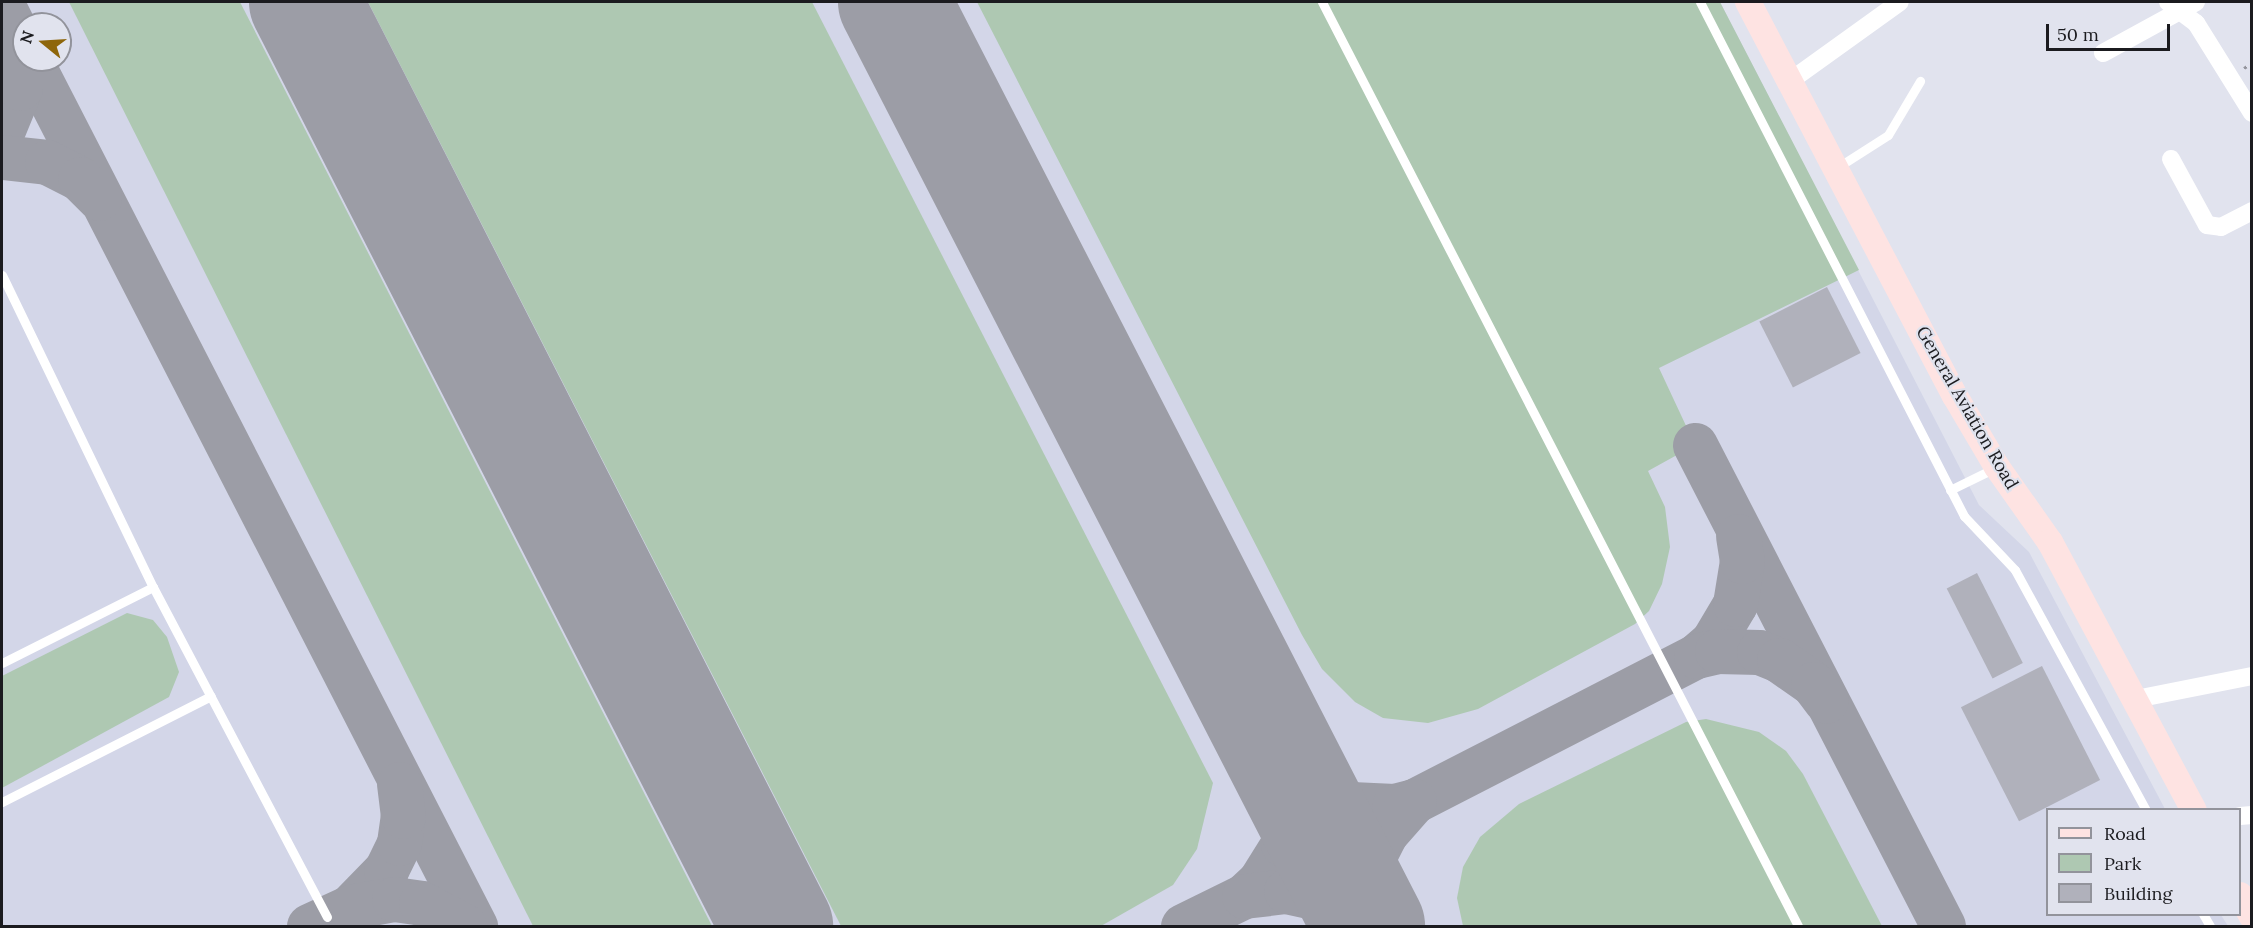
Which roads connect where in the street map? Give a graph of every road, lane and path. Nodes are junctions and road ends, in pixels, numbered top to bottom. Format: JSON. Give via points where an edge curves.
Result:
{"nodes":[{"id":1,"x":1322,"y":2,"type":"edge"},
{"id":2,"x":1700,"y":2,"type":"edge"},
{"id":3,"x":1748,"y":2,"type":"edge"},
{"id":4,"x":1900,"y":2,"type":"edge"},
{"id":5,"x":2182,"y":5,"type":"edge"},
{"id":6,"x":2103,"y":53,"type":"dead end"},
{"id":7,"x":1790,"y":81,"type":"junction"},
{"id":8,"x":1920,"y":81,"type":"dead end"},
{"id":9,"x":2252,"y":113,"type":"edge"},
{"id":10,"x":2171,"y":159,"type":"dead end"},
{"id":11,"x":1838,"y":167,"type":"junction"},
{"id":12,"x":2252,"y":211,"type":"edge"},
{"id":13,"x":2,"y":275,"type":"edge"},
{"id":14,"x":1997,"y":467,"type":"junction"},
{"id":15,"x":1950,"y":490,"type":"junction"},
{"id":16,"x":153,"y":587,"type":"junction"},
{"id":17,"x":2,"y":663,"type":"edge"},
{"id":18,"x":2252,"y":676,"type":"edge"},
{"id":19,"x":211,"y":696,"type":"junction"},
{"id":20,"x":2136,"y":699,"type":"junction"},
{"id":21,"x":2,"y":802,"type":"edge"},
{"id":22,"x":2145,"y":808,"type":"edge"},
{"id":23,"x":2193,"y":808,"type":"edge"},
{"id":24,"x":2241,"y":897,"type":"edge"},
{"id":25,"x":327,"y":917,"type":"dead end"},
{"id":26,"x":2252,"y":917,"type":"edge"},
{"id":27,"x":1798,"y":927,"type":"edge"}],
"edges":[{"from":1,"to":27,"type":"lane"},
{"from":2,"to":15,"type":"lane"},
{"from":3,"to":7,"type":"main road","name":"General Aviation Road"},
{"from":4,"to":7,"type":"street"},
{"from":5,"to":6,"type":"street"},
{"from":5,"to":9,"type":"street"},
{"from":7,"to":11,"type":"main road","name":"General Aviation Road"},
{"from":8,"to":11,"type":"lane","via":[[1888,135]]},
{"from":10,"to":12,"type":"street","via":[[2207,225],[2222,227]]},
{"from":11,"to":14,"type":"main road","name":"General Aviation Road"},
{"from":13,"to":16,"type":"lane"},
{"from":14,"to":15,"type":"lane"},
{"from":14,"to":20,"type":"main road","name":"General Aviation Road","via":[[2049,542]]},
{"from":15,"to":22,"type":"lane","via":[[1964,516],[2015,570]]},
{"from":16,"to":17,"type":"lane"},
{"from":16,"to":19,"type":"lane"},
{"from":18,"to":20,"type":"street"},
{"from":19,"to":21,"type":"lane"},
{"from":19,"to":25,"type":"lane"},
{"from":20,"to":23,"type":"main road","name":"General Aviation Road"},
{"from":24,"to":26,"type":"main road"}]}
